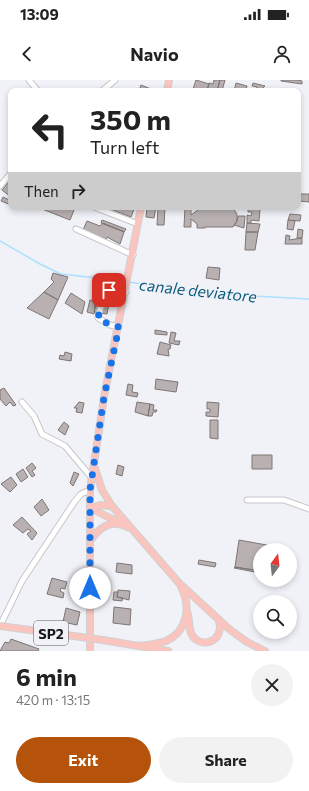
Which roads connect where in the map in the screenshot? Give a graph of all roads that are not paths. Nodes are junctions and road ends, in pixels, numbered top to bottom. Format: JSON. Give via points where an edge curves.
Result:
{"nodes":[{"id":1,"x":29,"y":80,"type":"edge"},
{"id":2,"x":115,"y":80,"type":"edge"},
{"id":3,"x":36,"y":88,"type":"edge"},
{"id":4,"x":106,"y":88,"type":"edge"},
{"id":5,"x":8,"y":177,"type":"edge"},
{"id":6,"x":0,"y":186,"type":"edge"},
{"id":7,"x":102,"y":210,"type":"edge"},
{"id":8,"x":140,"y":210,"type":"edge"},
{"id":9,"x":138,"y":224,"type":"junction"},
{"id":10,"x":76,"y":229,"type":"dead end"},
{"id":11,"x":133,"y":255,"type":"junction"},
{"id":12,"x":127,"y":285,"type":"junction"},
{"id":13,"x":119,"y":327,"type":"junction"},
{"id":14,"x":22,"y":402,"type":"dead end"},
{"id":15,"x":94,"y":464,"type":"junction"},
{"id":16,"x":92,"y":478,"type":"junction"},
{"id":17,"x":90,"y":490,"type":"junction"},
{"id":18,"x":247,"y":500,"type":"dead end"},
{"id":19,"x":112,"y":506,"type":"junction"},
{"id":20,"x":90,"y":508,"type":"junction"},
{"id":21,"x":309,"y":509,"type":"edge"},
{"id":22,"x":120,"y":524,"type":"junction"},
{"id":23,"x":129,"y":528,"type":"junction"},
{"id":24,"x":90,"y":541,"type":"junction"},
{"id":25,"x":179,"y":583,"type":"junction"},
{"id":26,"x":7,"y":610,"type":"junction"},
{"id":27,"x":188,"y":614,"type":"junction"},
{"id":28,"x":0,"y":617,"type":"edge"},
{"id":29,"x":219,"y":620,"type":"junction"},
{"id":30,"x":0,"y":626,"type":"edge"},
{"id":31,"x":138,"y":646,"type":"junction"},
{"id":32,"x":90,"y":651,"type":"edge"},
{"id":33,"x":149,"y":651,"type":"edge"},
{"id":34,"x":168,"y":651,"type":"edge"},
{"id":35,"x":265,"y":651,"type":"edge"}],
"edges":[{"from":1,"to":3,"type":"street"},
{"from":2,"to":4,"type":"street"},
{"from":5,"to":6,"type":"street"},
{"from":7,"to":9,"type":"street"},
{"from":8,"to":9,"type":"main road"},
{"from":9,"to":11,"type":"main road"},
{"from":10,"to":11,"type":"street"},
{"from":11,"to":12,"type":"main road"},
{"from":12,"to":13,"type":"main road"},
{"from":12,"to":13,"type":"street","via":[[109,290],[102,302],[98,318]]},
{"from":13,"to":15,"type":"main road","via":[[104,397]]},
{"from":14,"to":16,"type":"street","via":[[34,416],[42,434],[65,446]]},
{"from":15,"to":16,"type":"main road"},
{"from":15,"to":19,"type":"main road","via":[[102,490]]},
{"from":16,"to":17,"type":"main road"},
{"from":17,"to":20,"type":"main road"},
{"from":17,"to":26,"type":"street","via":[[81,494],[75,501],[22,580]]},
{"from":18,"to":21,"type":"street","via":[[284,500]]},
{"from":19,"to":20,"type":"main road","via":[[100,505]]},
{"from":19,"to":23,"type":"main road"},
{"from":20,"to":22,"type":"main road"},
{"from":20,"to":24,"type":"main road"},
{"from":22,"to":23,"type":"main road"},
{"from":22,"to":24,"type":"main road","via":[[103,526]]},
{"from":23,"to":25,"type":"main road"},
{"from":24,"to":32,"type":"main road"},
{"from":25,"to":27,"type":"main road","via":[[185,595]]},
{"from":25,"to":29,"type":"main road"},
{"from":26,"to":28,"type":"street"},
{"from":26,"to":30,"type":"street"},
{"from":27,"to":29,"type":"main road","via":[[191,633],[196,640],[205,643],[211,642],[219,635]]},
{"from":27,"to":31,"type":"main road","via":[[178,633],[166,641]]},
{"from":29,"to":35,"type":"main road","via":[[247,642]]},
{"from":30,"to":31,"type":"main road","number":"SP2","bridge":true},
{"from":31,"to":33,"type":"main road"},
{"from":31,"to":34,"type":"main road","number":"SP2"}]}
